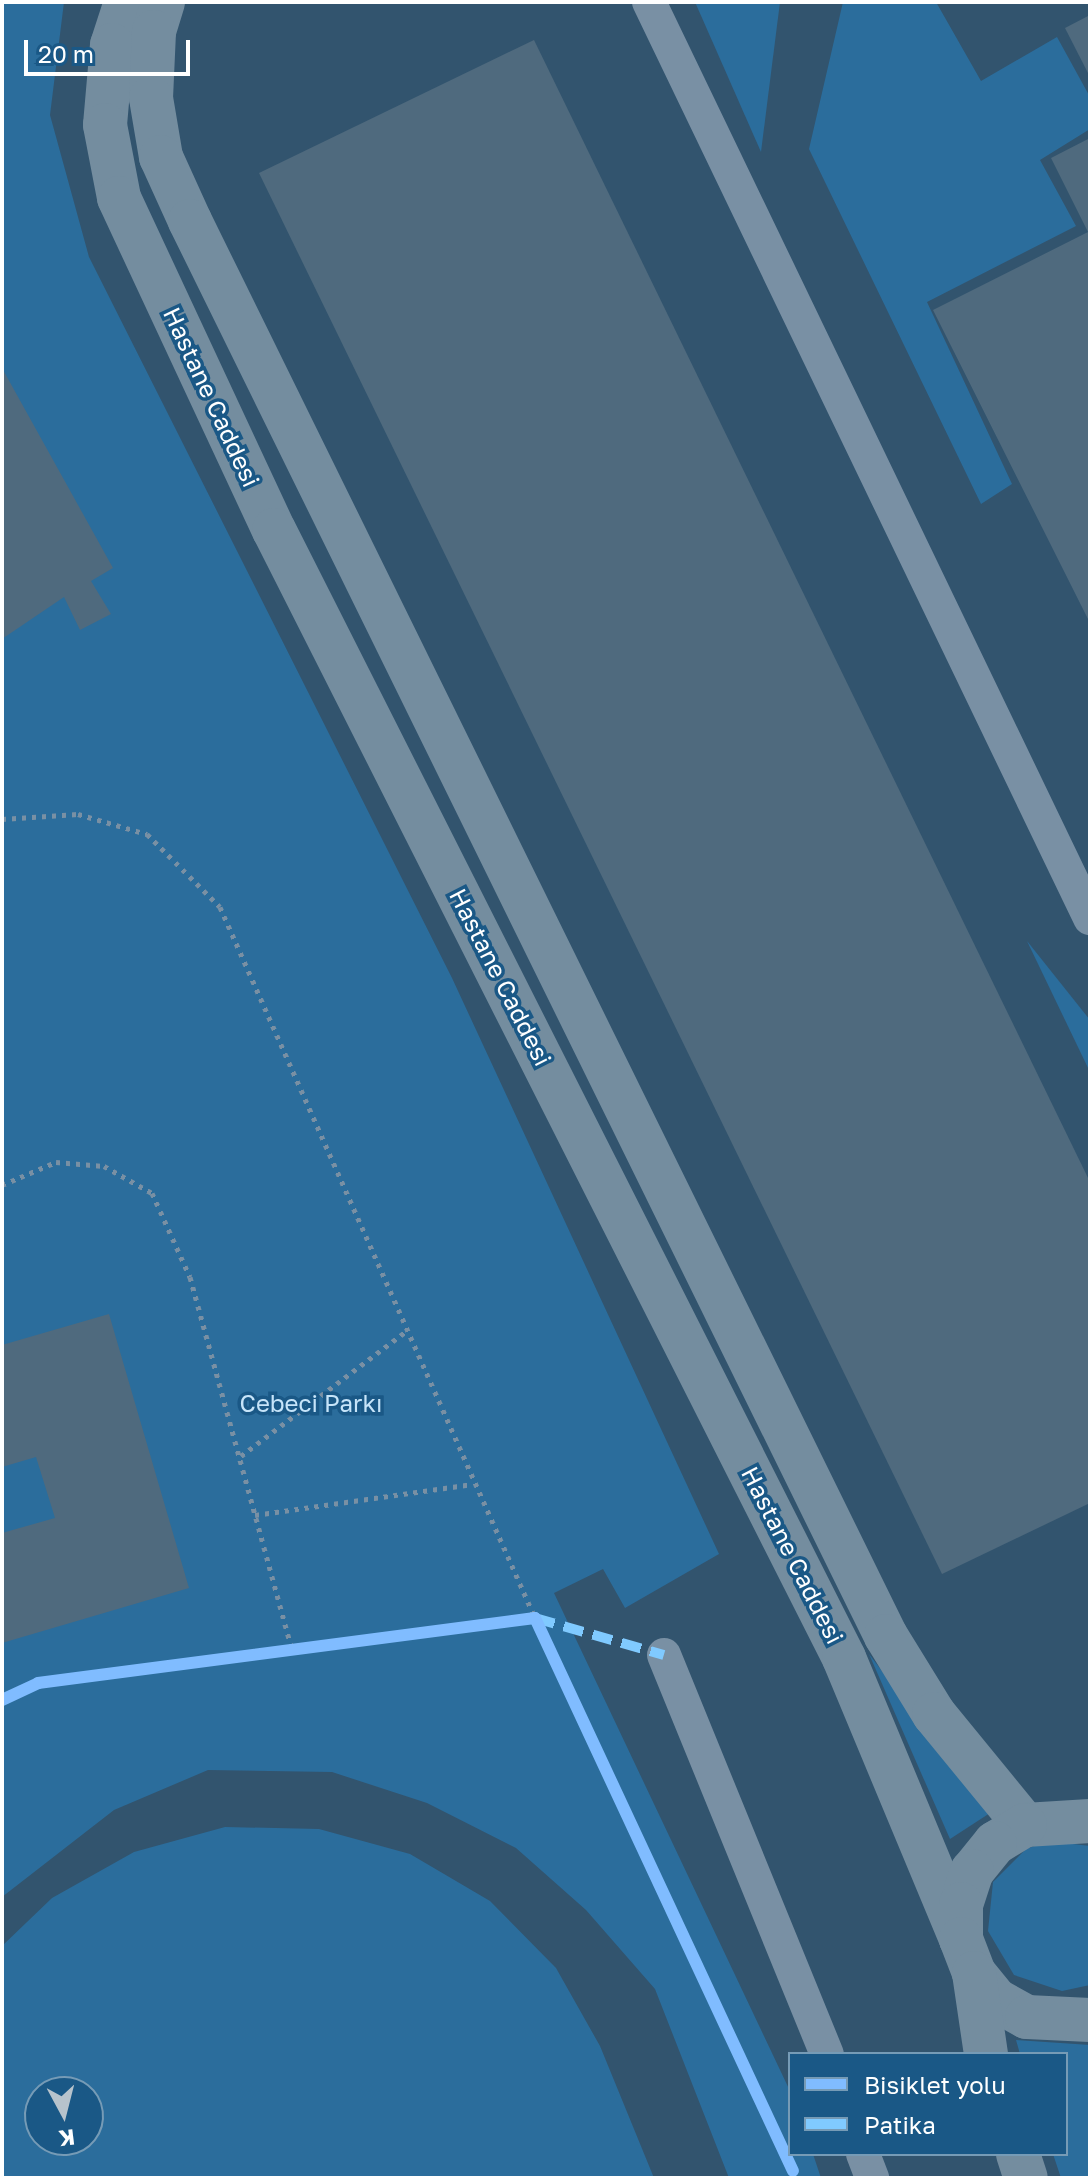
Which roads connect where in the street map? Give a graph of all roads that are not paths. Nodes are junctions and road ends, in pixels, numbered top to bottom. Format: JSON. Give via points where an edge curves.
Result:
{"nodes":[{"id":1,"x":126,"y":2,"type":"edge"},
{"id":2,"x":163,"y":2,"type":"edge"},
{"id":3,"x":649,"y":2,"type":"edge"},
{"id":4,"x":1090,"y":918,"type":"edge"},
{"id":5,"x":664,"y":1655,"type":"dead end"},
{"id":6,"x":1090,"y":1821,"type":"edge"},
{"id":7,"x":1025,"y":1825,"type":"junction"},
{"id":8,"x":968,"y":1956,"type":"junction"},
{"id":9,"x":1090,"y":2020,"type":"edge"},
{"id":10,"x":826,"y":2052,"type":"edge"},
{"id":11,"x":986,"y":2052,"type":"edge"},
{"id":12,"x":864,"y":2156,"type":"edge"},
{"id":13,"x":1019,"y":2156,"type":"edge"},
{"id":14,"x":872,"y":2178,"type":"edge"},
{"id":15,"x":1026,"y":2178,"type":"edge"}],
"edges":[{"from":1,"to":8,"type":"main road","name":"Hastane Caddesi","via":[[112,45],[105,125],[119,198],[274,530],[844,1658]]},
{"from":2,"to":7,"type":"main road","name":"Hastane Caddesi","via":[[154,32],[151,98],[161,157],[190,221],[886,1636],[934,1714]]},
{"from":3,"to":4,"type":"lane"},
{"from":5,"to":10,"type":"lane"},
{"from":6,"to":7,"type":"main road"},
{"from":7,"to":8,"type":"main road","via":[[995,1843],[972,1871],[961,1904]]},
{"from":8,"to":9,"type":"main road","via":[[996,2000],[1027,2017]]},
{"from":8,"to":11,"type":"main road","name":"Hastane Caddesi"},
{"from":12,"to":14,"type":"lane"},
{"from":13,"to":15,"type":"main road"}]}
